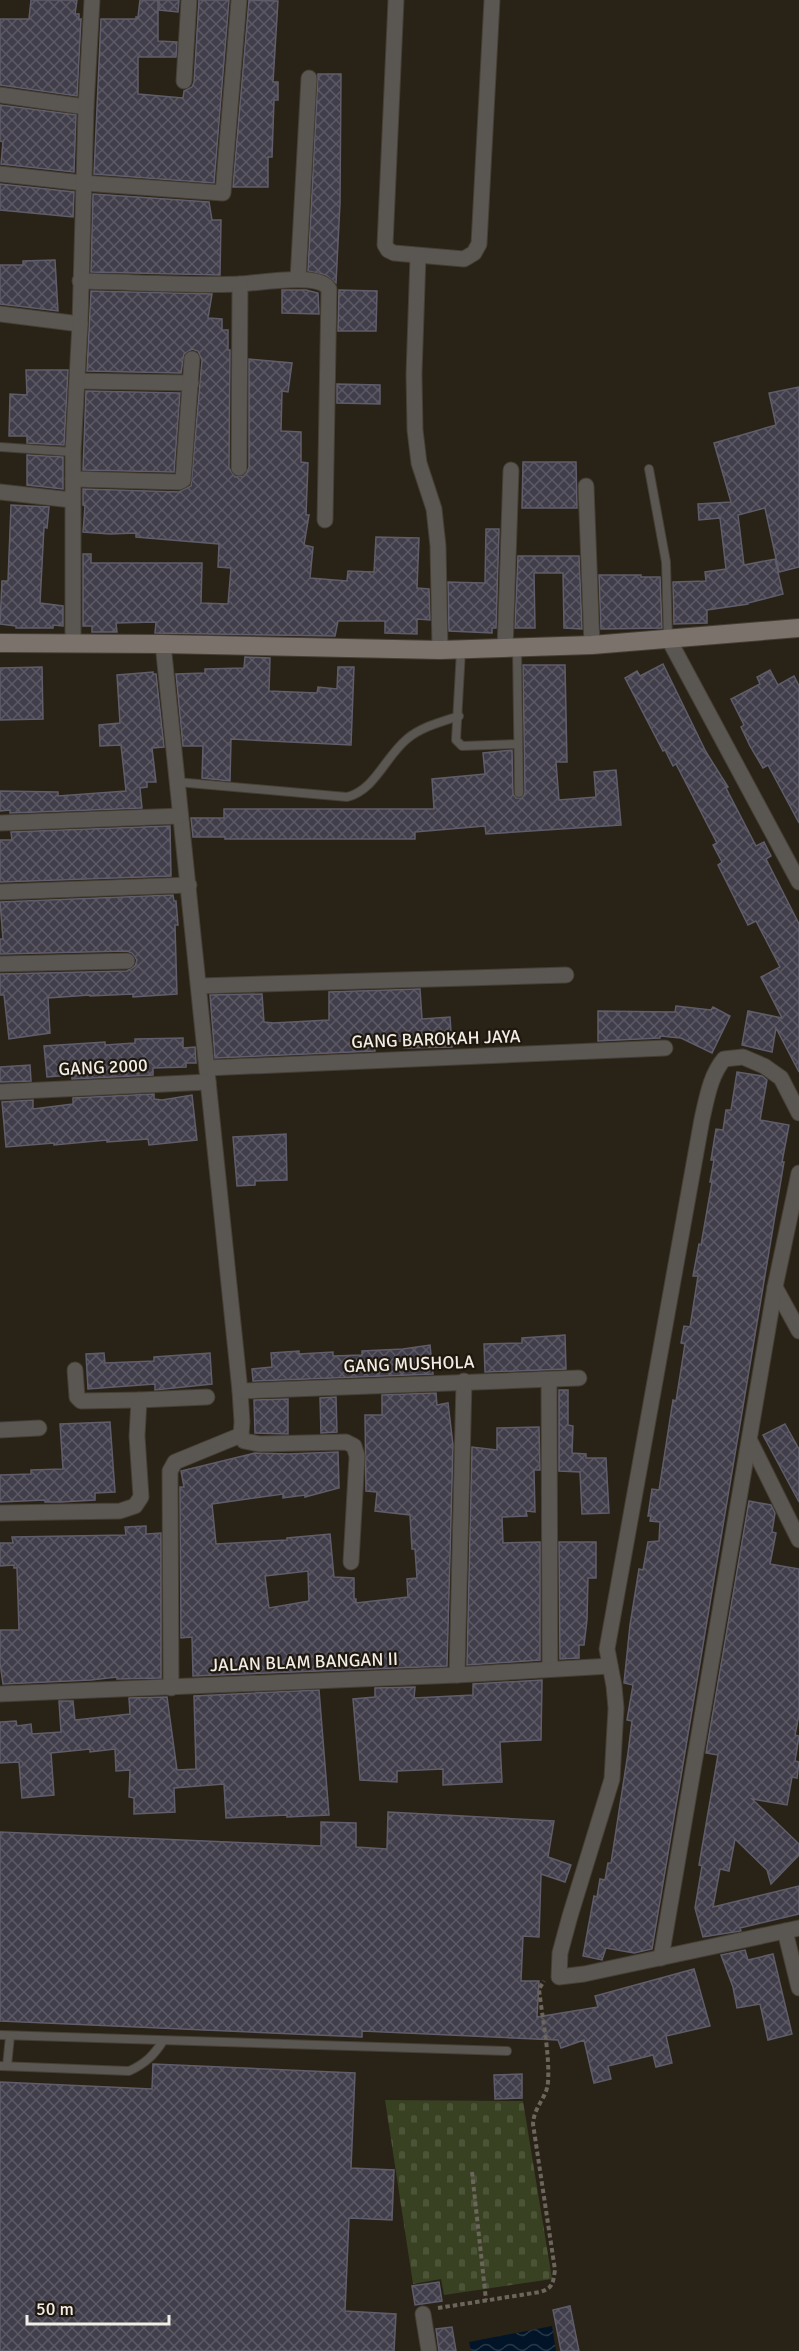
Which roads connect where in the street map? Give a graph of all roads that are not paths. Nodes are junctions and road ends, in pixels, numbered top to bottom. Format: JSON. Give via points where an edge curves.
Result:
{"nodes":[{"id":1,"x":92,"y":0,"type":"edge"},
{"id":2,"x":189,"y":0,"type":"edge"},
{"id":3,"x":239,"y":0,"type":"edge"},
{"id":4,"x":396,"y":0,"type":"edge"},
{"id":5,"x":492,"y":0,"type":"edge"},
{"id":6,"x":309,"y":78,"type":"dead end"},
{"id":7,"x":184,"y":81,"type":"dead end"},
{"id":8,"x":0,"y":95,"type":"edge"},
{"id":9,"x":86,"y":107,"type":"junction"},
{"id":10,"x":0,"y":174,"type":"edge"},
{"id":11,"x":83,"y":183,"type":"junction"},
{"id":12,"x":418,"y":256,"type":"junction"},
{"id":13,"x":298,"y":279,"type":"junction"},
{"id":14,"x":80,"y":281,"type":"junction"},
{"id":15,"x":240,"y":284,"type":"junction"},
{"id":16,"x":0,"y":314,"type":"edge"},
{"id":17,"x":80,"y":324,"type":"junction"},
{"id":18,"x":192,"y":359,"type":"dead end"},
{"id":19,"x":77,"y":381,"type":"junction"},
{"id":20,"x":191,"y":383,"type":"junction"},
{"id":21,"x":0,"y":447,"type":"edge"},
{"id":22,"x":73,"y":452,"type":"junction"},
{"id":23,"x":239,"y":468,"type":"dead end"},
{"id":24,"x":650,"y":469,"type":"dead end"},
{"id":25,"x":511,"y":470,"type":"dead end"},
{"id":26,"x":73,"y":479,"type":"junction"},
{"id":27,"x":586,"y":486,"type":"dead end"},
{"id":28,"x":0,"y":492,"type":"edge"},
{"id":29,"x":72,"y":500,"type":"junction"},
{"id":30,"x":325,"y":520,"type":"dead end"},
{"id":31,"x":799,"y":628,"type":"edge"},
{"id":32,"x":668,"y":638,"type":"junction"},
{"id":33,"x":0,"y":643,"type":"edge"},
{"id":34,"x":73,"y":644,"type":"junction"},
{"id":35,"x":163,"y":644,"type":"junction"},
{"id":36,"x":592,"y":645,"type":"junction"},
{"id":37,"x":511,"y":648,"type":"junction"},
{"id":38,"x":461,"y":649,"type":"junction"},
{"id":39,"x":440,"y":650,"type":"junction"},
{"id":40,"x":459,"y":716,"type":"junction"},
{"id":41,"x":518,"y":744,"type":"junction"},
{"id":42,"x":176,"y":782,"type":"junction"},
{"id":43,"x":519,"y":793,"type":"dead end"},
{"id":44,"x":180,"y":816,"type":"junction"},
{"id":45,"x":0,"y":823,"type":"edge"},
{"id":46,"x":799,"y":882,"type":"edge"},
{"id":47,"x":189,"y":885,"type":"junction"},
{"id":48,"x":0,"y":892,"type":"edge"},
{"id":49,"x":127,"y":961,"type":"dead end"},
{"id":50,"x":0,"y":964,"type":"edge"},
{"id":51,"x":566,"y":975,"type":"dead end"},
{"id":52,"x":199,"y":986,"type":"junction"},
{"id":53,"x":665,"y":1048,"type":"dead end"},
{"id":54,"x":208,"y":1075,"type":"junction"},
{"id":55,"x":0,"y":1092,"type":"edge"},
{"id":56,"x":799,"y":1113,"type":"edge"},
{"id":57,"x":799,"y":1173,"type":"edge"},
{"id":58,"x":775,"y":1287,"type":"junction"},
{"id":59,"x":799,"y":1331,"type":"edge"},
{"id":60,"x":75,"y":1370,"type":"dead end"},
{"id":61,"x":579,"y":1378,"type":"dead end"},
{"id":62,"x":549,"y":1380,"type":"junction"},
{"id":63,"x":464,"y":1381,"type":"junction"},
{"id":64,"x":240,"y":1391,"type":"junction"},
{"id":65,"x":207,"y":1397,"type":"dead end"},
{"id":66,"x":140,"y":1400,"type":"junction"},
{"id":67,"x":39,"y":1428,"type":"dead end"},
{"id":68,"x":0,"y":1430,"type":"edge"},
{"id":69,"x":241,"y":1435,"type":"junction"},
{"id":70,"x":750,"y":1441,"type":"junction"},
{"id":71,"x":0,"y":1513,"type":"edge"},
{"id":72,"x":799,"y":1540,"type":"edge"},
{"id":73,"x":351,"y":1562,"type":"dead end"},
{"id":74,"x":601,"y":1666,"type":"junction"},
{"id":75,"x":550,"y":1668,"type":"junction"},
{"id":76,"x":457,"y":1675,"type":"junction"},
{"id":77,"x":171,"y":1688,"type":"junction"},
{"id":78,"x":0,"y":1694,"type":"edge"},
{"id":79,"x":792,"y":1930,"type":"edge"},
{"id":80,"x":661,"y":1958,"type":"junction"},
{"id":81,"x":799,"y":1988,"type":"edge"},
{"id":82,"x":0,"y":2036,"type":"edge"},
{"id":83,"x":10,"y":2036,"type":"junction"},
{"id":84,"x":163,"y":2041,"type":"junction"},
{"id":85,"x":507,"y":2051,"type":"dead end"},
{"id":86,"x":4,"y":2066,"type":"edge"},
{"id":87,"x":423,"y":2314,"type":"road end"},
{"id":88,"x":429,"y":2351,"type":"edge"}],
"edges":[{"from":1,"to":9,"type":"street"},
{"from":2,"to":7,"type":"street"},
{"from":3,"to":11,"type":"street","via":[[223,193]]},
{"from":4,"to":12,"type":"street","via":[[385,241],[391,252]]},
{"from":5,"to":12,"type":"street","via":[[479,244],[464,259]]},
{"from":6,"to":13,"type":"street"},
{"from":8,"to":9,"type":"street"},
{"from":9,"to":11,"type":"street"},
{"from":10,"to":11,"type":"street"},
{"from":11,"to":14,"type":"street"},
{"from":12,"to":39,"type":"street","via":[[415,430],[419,463],[434,509]]},
{"from":13,"to":15,"type":"street"},
{"from":13,"to":30,"type":"street","via":[[320,282],[329,289]]},
{"from":14,"to":15,"type":"street"},
{"from":14,"to":17,"type":"street"},
{"from":15,"to":23,"type":"street"},
{"from":16,"to":17,"type":"street"},
{"from":17,"to":19,"type":"street"},
{"from":18,"to":20,"type":"street"},
{"from":19,"to":20,"type":"street"},
{"from":19,"to":22,"type":"street"},
{"from":20,"to":26,"type":"street","via":[[183,480]]},
{"from":21,"to":22,"type":"lane"},
{"from":22,"to":26,"type":"street"},
{"from":24,"to":32,"type":"lane","via":[[666,562]]},
{"from":25,"to":37,"type":"street"},
{"from":26,"to":29,"type":"street"},
{"from":27,"to":36,"type":"street"},
{"from":28,"to":29,"type":"street"},
{"from":29,"to":34,"type":"street"},
{"from":31,"to":32,"type":"street"},
{"from":32,"to":36,"type":"street"},
{"from":32,"to":46,"type":"street"},
{"from":33,"to":34,"type":"street"},
{"from":34,"to":35,"type":"street"},
{"from":35,"to":39,"type":"street"},
{"from":35,"to":42,"type":"street"},
{"from":36,"to":37,"type":"street"},
{"from":37,"to":38,"type":"street"},
{"from":37,"to":41,"type":"lane"},
{"from":38,"to":39,"type":"street"},
{"from":38,"to":40,"type":"lane"},
{"from":40,"to":41,"type":"lane","via":[[456,740],[462,746]]},
{"from":40,"to":42,"type":"lane","via":[[404,741],[363,790],[346,797]]},
{"from":41,"to":43,"type":"lane"},
{"from":42,"to":44,"type":"street"},
{"from":44,"to":45,"type":"street"},
{"from":44,"to":47,"type":"street"},
{"from":47,"to":48,"type":"street"},
{"from":47,"to":52,"type":"street"},
{"from":49,"to":50,"type":"street"},
{"from":51,"to":52,"type":"street"},
{"from":52,"to":54,"type":"street"},
{"from":53,"to":54,"type":"street","name":"GANG BAROKAH JAYA"},
{"from":54,"to":55,"type":"street","name":"GANG 2000"},
{"from":54,"to":64,"type":"street"},
{"from":56,"to":74,"type":"street","via":[[781,1078],[764,1066],[743,1057],[724,1059],[717,1067],[702,1119]]},
{"from":57,"to":58,"type":"street"},
{"from":58,"to":59,"type":"street"},
{"from":58,"to":70,"type":"street"},
{"from":60,"to":66,"type":"street","via":[[77,1397],[81,1401]]},
{"from":61,"to":62,"type":"street","name":"GANG MUSHOLA"},
{"from":62,"to":63,"type":"street","name":"GANG MUSHOLA"},
{"from":62,"to":75,"type":"street"},
{"from":63,"to":64,"type":"street","name":"GANG MUSHOLA"},
{"from":63,"to":76,"type":"street"},
{"from":64,"to":69,"type":"street"},
{"from":65,"to":66,"type":"street"},
{"from":66,"to":71,"type":"street","via":[[137,1436],[141,1497],[135,1506],[120,1511]]},
{"from":67,"to":68,"type":"street"},
{"from":69,"to":73,"type":"street","via":[[244,1441],[260,1443],[346,1442],[354,1446],[357,1456]]},
{"from":69,"to":77,"type":"street","via":[[175,1462],[170,1471]]},
{"from":70,"to":72,"type":"street"},
{"from":70,"to":80,"type":"street"},
{"from":74,"to":75,"type":"street","name":"JALAN BLAM BANGAN II"},
{"from":74,"to":80,"type":"street","via":[[615,1686],[612,1779],[567,1925],[559,1977]]},
{"from":75,"to":76,"type":"street","name":"JALAN BLAM BANGAN II"},
{"from":76,"to":77,"type":"street","name":"JALAN BLAM BANGAN II"},
{"from":77,"to":78,"type":"street","name":"JALAN BLAM BANGAN II"},
{"from":79,"to":80,"type":"street"},
{"from":79,"to":81,"type":"street"},
{"from":82,"to":83,"type":"lane"},
{"from":83,"to":84,"type":"lane"},
{"from":83,"to":86,"type":"lane"},
{"from":84,"to":85,"type":"lane"},
{"from":84,"to":86,"type":"lane","via":[[142,2065],[129,2071]]},
{"from":87,"to":88,"type":"street"}]}
